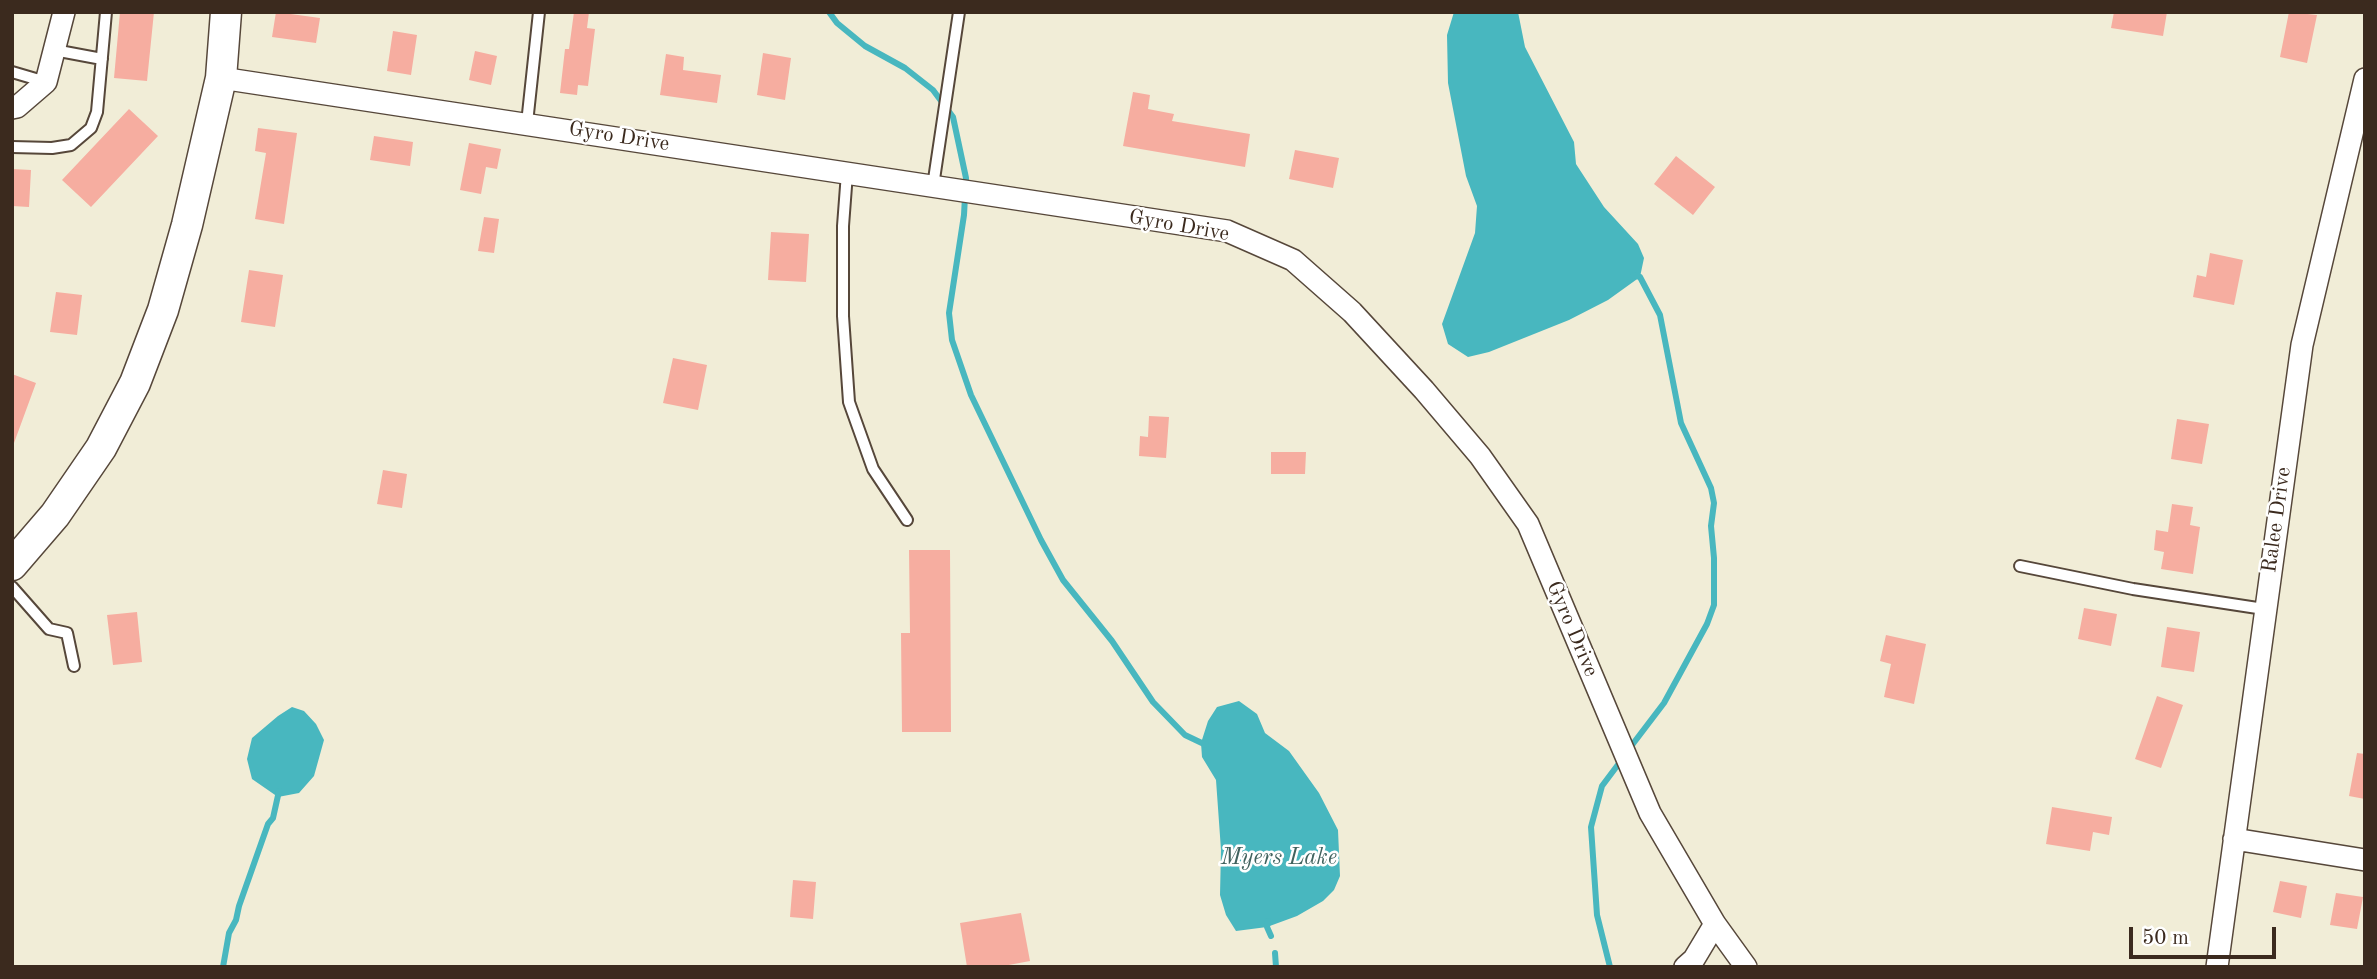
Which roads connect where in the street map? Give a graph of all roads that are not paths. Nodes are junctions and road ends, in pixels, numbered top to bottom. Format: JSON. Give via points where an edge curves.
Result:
{"nodes":[{"id":1,"x":64,"y":12,"type":"edge"},
{"id":2,"x":106,"y":12,"type":"edge"},
{"id":3,"x":226,"y":12,"type":"edge"},
{"id":4,"x":540,"y":12,"type":"edge"},
{"id":5,"x":959,"y":12,"type":"edge"},
{"id":6,"x":54,"y":50,"type":"junction"},
{"id":7,"x":102,"y":59,"type":"junction"},
{"id":8,"x":12,"y":72,"type":"edge"},
{"id":9,"x":221,"y":78,"type":"junction"},
{"id":10,"x":2365,"y":79,"type":"edge"},
{"id":11,"x":46,"y":82,"type":"junction"},
{"id":12,"x":12,"y":108,"type":"edge"},
{"id":13,"x":527,"y":123,"type":"junction"},
{"id":14,"x":12,"y":147,"type":"edge"},
{"id":15,"x":847,"y":173,"type":"junction"},
{"id":16,"x":933,"y":186,"type":"junction"},
{"id":17,"x":907,"y":520,"type":"dead end"},
{"id":18,"x":12,"y":565,"type":"edge"},
{"id":19,"x":2020,"y":566,"type":"dead end"},
{"id":20,"x":12,"y":587,"type":"edge"},
{"id":21,"x":2264,"y":609,"type":"junction"},
{"id":22,"x":74,"y":666,"type":"dead end"},
{"id":23,"x":2234,"y":839,"type":"junction"},
{"id":24,"x":2365,"y":860,"type":"edge"},
{"id":25,"x":1715,"y":923,"type":"junction"},
{"id":26,"x":1685,"y":967,"type":"edge"},
{"id":27,"x":1746,"y":967,"type":"edge"},
{"id":28,"x":2217,"y":967,"type":"edge"}],
"edges":[{"from":1,"to":6,"type":"street"},
{"from":2,"to":7,"type":"lane"},
{"from":3,"to":9,"type":"main road"},
{"from":4,"to":13,"type":"lane"},
{"from":5,"to":16,"type":"lane"},
{"from":6,"to":7,"type":"lane"},
{"from":6,"to":11,"type":"street"},
{"from":7,"to":14,"type":"lane","via":[[97,112],[80,139],[52,148]]},
{"from":8,"to":11,"type":"lane"},
{"from":9,"to":13,"type":"street","name":"Gyro Drive"},
{"from":9,"to":18,"type":"main road","via":[[187,225],[163,310],[135,383],[102,448],[55,515]]},
{"from":10,"to":21,"type":"street","name":"Ralee Drive","via":[[2302,345]]},
{"from":11,"to":12,"type":"street"},
{"from":13,"to":15,"type":"street","name":"Gyro Drive"},
{"from":15,"to":16,"type":"street","name":"Gyro Drive"},
{"from":15,"to":17,"type":"lane","via":[[843,303],[849,402],[873,469]]},
{"from":16,"to":25,"type":"street","name":"Gyro Drive","via":[[1227,231],[1293,260],[1352,312],[1480,456],[1528,524],[1650,813]]},
{"from":19,"to":21,"type":"lane"},
{"from":20,"to":22,"type":"lane","via":[[49,629],[66,634]]},
{"from":21,"to":23,"type":"street","name":"Ralee Drive"},
{"from":23,"to":24,"type":"street"},
{"from":23,"to":28,"type":"street","name":"Ralee Drive"},
{"from":25,"to":26,"type":"street"},
{"from":25,"to":27,"type":"street","name":"Gyro Drive"}]}
